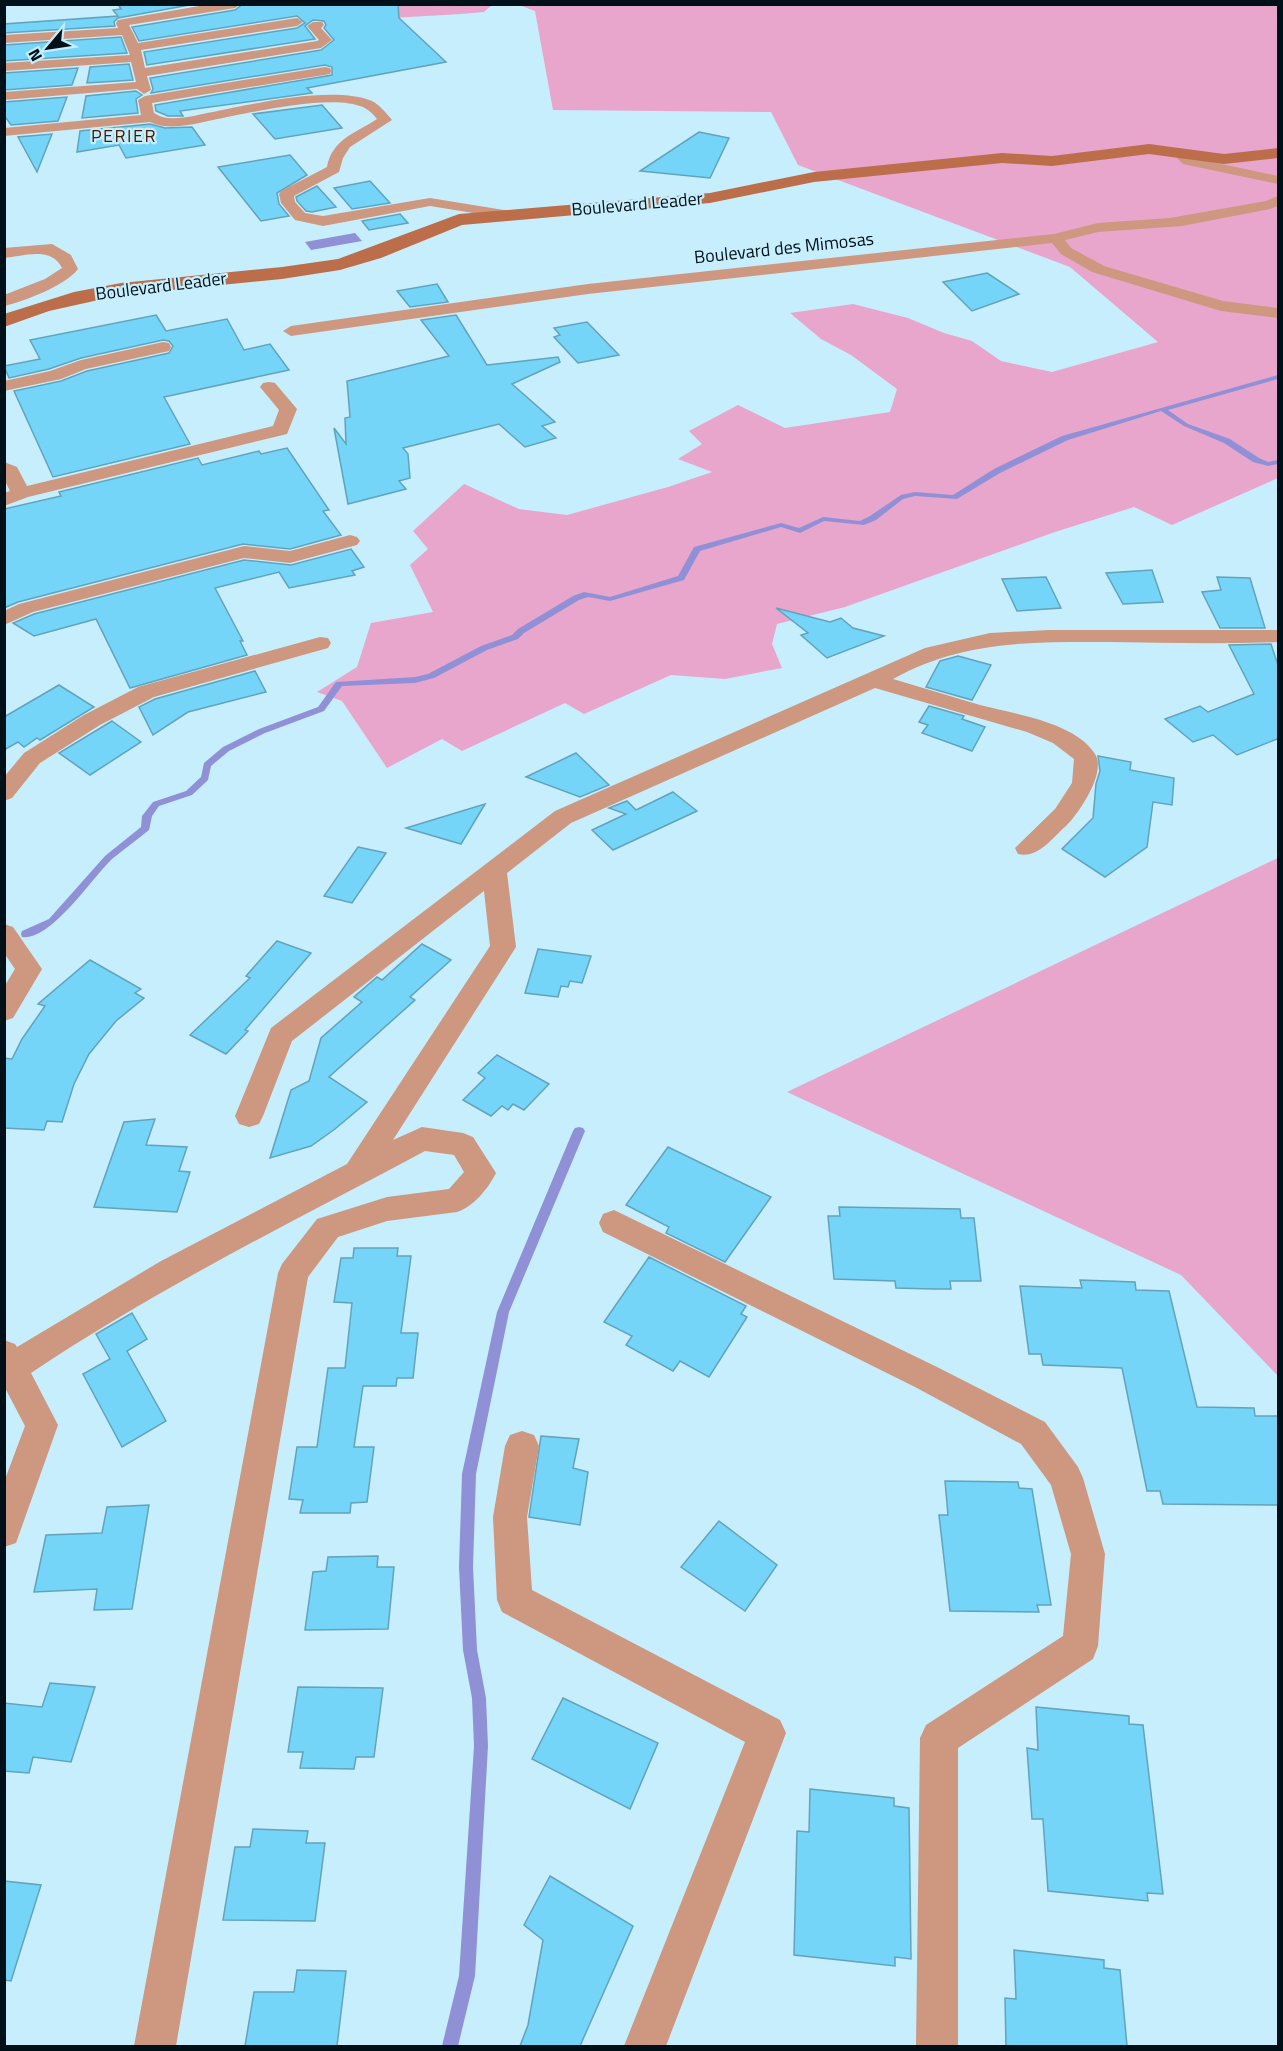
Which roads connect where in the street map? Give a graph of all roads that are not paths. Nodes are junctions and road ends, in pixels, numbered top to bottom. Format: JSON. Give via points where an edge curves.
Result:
{"nodes":[{"id":1,"x":236,"y":4,"type":"edge"},
{"id":2,"x":297,"y":22,"type":"dead end"},
{"id":3,"x":318,"y":25,"type":"dead end"},
{"id":4,"x":126,"y":31,"type":"junction"},
{"id":5,"x":4,"y":39,"type":"edge"},
{"id":6,"x":135,"y":52,"type":"junction"},
{"id":7,"x":4,"y":67,"type":"edge"},
{"id":8,"x":326,"y":71,"type":"dead end"},
{"id":9,"x":142,"y":79,"type":"junction"},
{"id":10,"x":4,"y":96,"type":"edge"},
{"id":11,"x":145,"y":100,"type":"junction"},
{"id":12,"x":152,"y":118,"type":"junction"},
{"id":13,"x":4,"y":132,"type":"edge"},
{"id":14,"x":1278,"y":153,"type":"edge"},
{"id":15,"x":1180,"y":154,"type":"junction"},
{"id":16,"x":1278,"y":180,"type":"edge"},
{"id":17,"x":1278,"y":200,"type":"edge"},
{"id":18,"x":411,"y":206,"type":"junction"},
{"id":19,"x":510,"y":215,"type":"junction"},
{"id":20,"x":446,"y":224,"type":"junction"},
{"id":21,"x":1056,"y":238,"type":"junction"},
{"id":22,"x":4,"y":253,"type":"edge"},
{"id":23,"x":4,"y":301,"type":"edge"},
{"id":24,"x":1278,"y":313,"type":"edge"},
{"id":25,"x":4,"y":321,"type":"edge"},
{"id":26,"x":291,"y":331,"type":"dead end"},
{"id":27,"x":163,"y":347,"type":"dead end"},
{"id":28,"x":4,"y":386,"type":"edge"},
{"id":29,"x":269,"y":387,"type":"dead end"},
{"id":30,"x":4,"y":467,"type":"edge"},
{"id":31,"x":13,"y":496,"type":"edge"},
{"id":32,"x":351,"y":541,"type":"dead end"},
{"id":33,"x":4,"y":619,"type":"edge"},
{"id":34,"x":1278,"y":636,"type":"edge"},
{"id":35,"x":320,"y":643,"type":"dead end"},
{"id":36,"x":874,"y":680,"type":"junction"},
{"id":37,"x":4,"y":793,"type":"edge"},
{"id":38,"x":1027,"y":848,"type":"dead end"},
{"id":39,"x":494,"y":869,"type":"junction"},
{"id":40,"x":4,"y":933,"type":"edge"},
{"id":41,"x":4,"y":1011,"type":"edge"},
{"id":42,"x":249,"y":1116,"type":"dead end"},
{"id":43,"x":359,"y":1170,"type":"junction"},
{"id":44,"x":614,"y":1223,"type":"dead end"},
{"id":45,"x":8,"y":1361,"type":"edge"},
{"id":46,"x":522,"y":1446,"type":"dead end"},
{"id":47,"x":4,"y":1531,"type":"edge"},
{"id":48,"x":155,"y":2046,"type":"edge"},
{"id":49,"x":645,"y":2046,"type":"edge"},
{"id":50,"x":937,"y":2046,"type":"edge"}],
"edges":[{"from":1,"to":4,"type":"street","via":[[130,20],[122,23]]},
{"from":2,"to":6,"type":"street"},
{"from":3,"to":9,"type":"street","via":[[313,26],[326,40],[321,44]]},
{"from":4,"to":5,"type":"street"},
{"from":4,"to":6,"type":"street"},
{"from":6,"to":7,"type":"street"},
{"from":6,"to":9,"type":"street"},
{"from":8,"to":11,"type":"street"},
{"from":9,"to":10,"type":"street"},
{"from":9,"to":11,"type":"street"},
{"from":11,"to":12,"type":"street"},
{"from":12,"to":13,"type":"street"},
{"from":12,"to":18,"type":"street","via":[[157,122],[180,122],[319,99],[364,103],[385,120],[340,147],[334,169],[286,194],[288,203],[300,217],[323,221]]},
{"from":14,"to":15,"type":"street","name":"Boulevard Leader","via":[[1224,159]]},
{"from":15,"to":16,"type":"street","via":[[1188,161]]},
{"from":15,"to":19,"type":"street","name":"Boulevard Leader","via":[[1149,149],[1052,161],[1002,158],[920,165],[814,177],[710,198]]},
{"from":17,"to":21,"type":"street","name":"Boulevard des Mimosas","via":[[1270,205],[1170,223],[1075,229]]},
{"from":18,"to":19,"type":"street","via":[[430,202]]},
{"from":18,"to":20,"type":"street"},
{"from":19,"to":20,"type":"street","name":"Boulevard Leader"},
{"from":20,"to":25,"type":"street","name":"Boulevard Leader","via":[[366,259],[323,268],[97,292]]},
{"from":21,"to":24,"type":"street","via":[[1066,251],[1098,269],[1221,306]]},
{"from":21,"to":26,"type":"street","name":"Boulevard des Mimosas","via":[[588,288]]},
{"from":22,"to":23,"type":"street","via":[[52,249],[65,258],[70,269],[51,282]]},
{"from":27,"to":28,"type":"street"},
{"from":29,"to":31,"type":"street","via":[[288,409],[281,430]]},
{"from":30,"to":31,"type":"street","via":[[10,471]]},
{"from":32,"to":33,"type":"street","via":[[290,557],[244,552],[26,608]]},
{"from":34,"to":36,"type":"street","via":[[1009,636],[940,648],[898,664]]},
{"from":35,"to":37,"type":"street","via":[[146,692],[32,758]]},
{"from":36,"to":38,"type":"street","via":[[1035,725],[1071,742],[1086,757],[1084,783],[1063,815]]},
{"from":36,"to":39,"type":"street","via":[[563,817]]},
{"from":39,"to":42,"type":"street","via":[[281,1035]]},
{"from":39,"to":43,"type":"street","via":[[502,947]]},
{"from":40,"to":41,"type":"street","via":[[29,969]]},
{"from":43,"to":45,"type":"street"},
{"from":43,"to":48,"type":"street","via":[[422,1139],[464,1145],[481,1173],[457,1200],[387,1209],[328,1228],[293,1273]]},
{"from":44,"to":50,"type":"street","via":[[1033,1433],[1066,1478],[1088,1554],[1080,1646],[939,1738]]},
{"from":45,"to":47,"type":"street","via":[[42,1425]]},
{"from":46,"to":49,"type":"street","via":[[510,1516],[515,1600],[767,1733]]}]}
